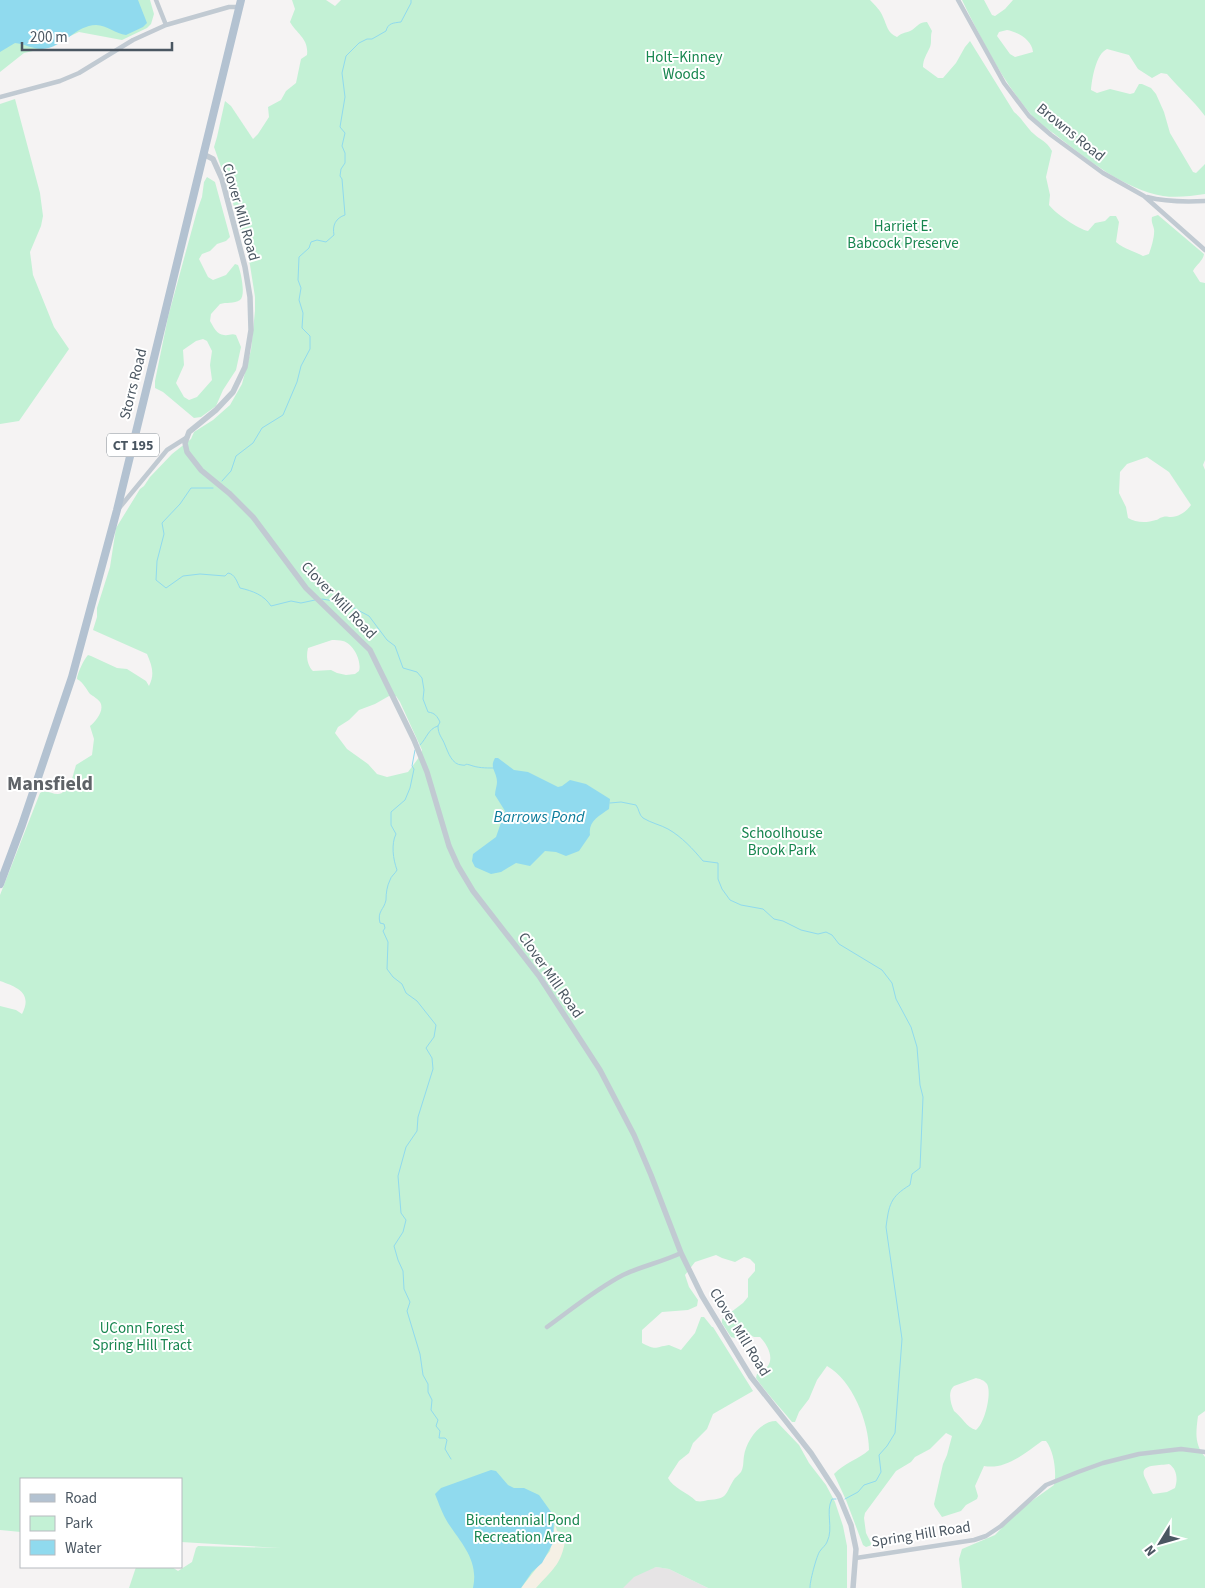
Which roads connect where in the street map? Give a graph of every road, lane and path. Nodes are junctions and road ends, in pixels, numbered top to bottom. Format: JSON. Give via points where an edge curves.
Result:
{"nodes":[{"id":1,"x":156,"y":0,"type":"edge"},
{"id":2,"x":958,"y":0,"type":"edge"},
{"id":3,"x":240,"y":3,"type":"edge"},
{"id":4,"x":166,"y":25,"type":"junction"},
{"id":5,"x":0,"y":97,"type":"edge"},
{"id":6,"x":203,"y":154,"type":"junction"},
{"id":7,"x":1144,"y":196,"type":"junction"},
{"id":8,"x":1205,"y":201,"type":"edge"},
{"id":9,"x":1205,"y":250,"type":"edge"},
{"id":10,"x":186,"y":438,"type":"junction"},
{"id":11,"x":117,"y":510,"type":"junction"},
{"id":12,"x":0,"y":884,"type":"edge"},
{"id":13,"x":681,"y":1253,"type":"junction"},
{"id":14,"x":547,"y":1327,"type":"dead end"},
{"id":15,"x":1205,"y":1452,"type":"edge"},
{"id":16,"x":856,"y":1558,"type":"junction"},
{"id":17,"x":853,"y":1588,"type":"edge"}],
"edges":[{"from":1,"to":4,"type":"street"},
{"from":2,"to":7,"type":"street","name":"Browns Road","via":[[1004,84],[1029,116],[1099,170]]},
{"from":3,"to":4,"type":"street"},
{"from":3,"to":6,"type":"main road","name":"Storrs Road","number":"CT 195"},
{"from":4,"to":5,"type":"street","via":[[60,81]]},
{"from":6,"to":10,"type":"street","name":"Clover Mill Road","via":[[213,159],[222,179],[245,267],[251,330],[245,367],[233,392],[192,428]]},
{"from":6,"to":11,"type":"main road","name":"Storrs Road","number":"CT 195"},
{"from":7,"to":8,"type":"street","via":[[1168,201]]},
{"from":7,"to":9,"type":"street","name":"Browns Road"},
{"from":10,"to":11,"type":"street","name":"Clover Mill Road","via":[[167,450]]},
{"from":10,"to":13,"type":"street","name":"Clover Mill Road","via":[[189,457],[254,517],[306,588],[370,650],[414,740],[458,866],[473,891],[539,976],[600,1070],[634,1135]]},
{"from":11,"to":12,"type":"main road","name":"Storrs Road","number":"CT 195","via":[[72,677]]},
{"from":13,"to":14,"type":"street","via":[[615,1280]]},
{"from":13,"to":16,"type":"street","name":"Clover Mill Road","via":[[702,1296],[751,1377],[839,1496],[851,1525]]},
{"from":15,"to":16,"type":"street","name":"Spring Hill Road","via":[[1181,1449],[1138,1454],[1103,1463],[1046,1485],[986,1536]]},
{"from":16,"to":17,"type":"street","name":"Spring Hill Road"}]}
